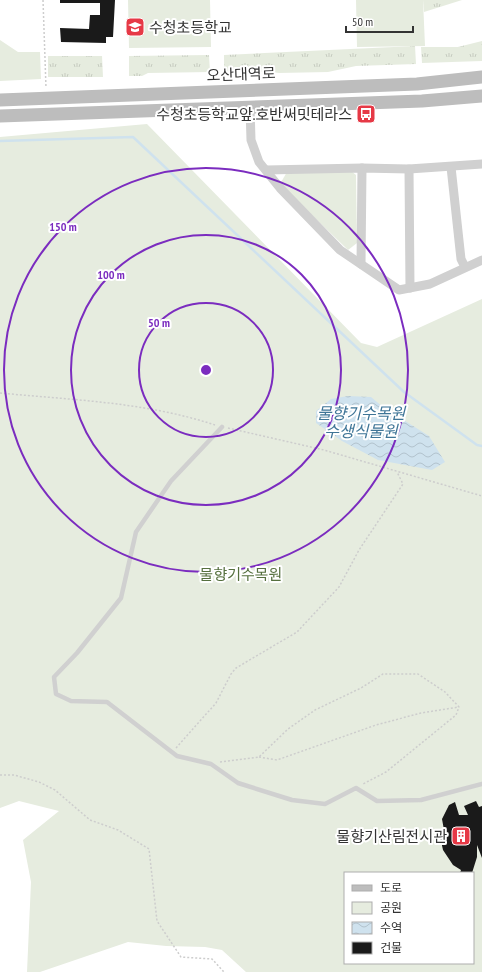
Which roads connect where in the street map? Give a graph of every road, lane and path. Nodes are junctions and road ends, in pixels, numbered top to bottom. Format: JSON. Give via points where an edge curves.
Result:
{"nodes":[{"id":1,"x":44,"y":0,"type":"edge"},
{"id":2,"x":482,"y":77,"type":"edge"},
{"id":3,"x":482,"y":96,"type":"edge"},
{"id":4,"x":46,"y":98,"type":"junction"},
{"id":5,"x":0,"y":100,"type":"edge"},
{"id":6,"x":250,"y":108,"type":"junction"},
{"id":7,"x":0,"y":116,"type":"edge"},
{"id":8,"x":482,"y":164,"type":"edge"},
{"id":9,"x":451,"y":167,"type":"junction"},
{"id":10,"x":362,"y":168,"type":"junction"},
{"id":11,"x":408,"y":169,"type":"junction"},
{"id":12,"x":266,"y":170,"type":"junction"},
{"id":13,"x":482,"y":260,"type":"edge"},
{"id":14,"x":361,"y":264,"type":"junction"},
{"id":15,"x":465,"y":267,"type":"junction"},
{"id":16,"x":410,"y":288,"type":"junction"},
{"id":17,"x":0,"y":393,"type":"edge"},
{"id":18,"x":222,"y":427,"type":"junction"},
{"id":19,"x":396,"y":470,"type":"junction"},
{"id":20,"x":482,"y":496,"type":"edge"},
{"id":21,"x":459,"y":708,"type":"junction"},
{"id":22,"x":172,"y":752,"type":"junction"},
{"id":23,"x":259,"y":757,"type":"junction"},
{"id":24,"x":211,"y":764,"type":"junction"},
{"id":25,"x":0,"y":776,"type":"edge"},
{"id":26,"x":482,"y":784,"type":"edge"},
{"id":27,"x":356,"y":788,"type":"junction"},
{"id":28,"x":224,"y":972,"type":"edge"}],
"edges":[{"from":1,"to":4,"type":"path"},
{"from":2,"to":4,"type":"main road","name":"오산대역로","via":[[417,84]]},
{"from":3,"to":6,"type":"main road"},
{"from":4,"to":5,"type":"main road","name":"오산대역로"},
{"from":6,"to":7,"type":"main road"},
{"from":6,"to":12,"type":"street","via":[[253,149],[258,162]]},
{"from":8,"to":9,"type":"street"},
{"from":9,"to":11,"type":"street"},
{"from":9,"to":15,"type":"street","via":[[461,259]]},
{"from":10,"to":11,"type":"street"},
{"from":10,"to":12,"type":"street"},
{"from":10,"to":14,"type":"street"},
{"from":11,"to":16,"type":"street"},
{"from":12,"to":14,"type":"street","via":[[340,250]]},
{"from":13,"to":15,"type":"street"},
{"from":14,"to":16,"type":"street","via":[[399,290]]},
{"from":15,"to":16,"type":"street","via":[[430,284]]},
{"from":17,"to":18,"type":"path","via":[[111,403],[190,417]]},
{"from":18,"to":19,"type":"path","via":[[324,450]]},
{"from":18,"to":22,"type":"lane","via":[[171,481],[136,532],[121,598],[77,653],[54,677],[56,694],[71,701],[107,702]]},
{"from":19,"to":20,"type":"path"},
{"from":19,"to":22,"type":"path","via":[[403,484],[359,550],[339,587],[297,632],[236,668],[216,703]]},
{"from":21,"to":23,"type":"path","via":[[421,713],[376,725],[277,760]]},
{"from":21,"to":23,"type":"path","via":[[445,692],[418,674],[382,674],[361,688],[315,710],[288,729]]},
{"from":21,"to":27,"type":"path","via":[[456,715],[386,772]]},
{"from":22,"to":24,"type":"lane","via":[[177,756]]},
{"from":23,"to":24,"type":"path"},
{"from":24,"to":27,"type":"lane","via":[[238,783],[292,800],[325,804]]},
{"from":25,"to":28,"type":"path","via":[[14,776],[39,782],[55,790],[90,820],[118,830],[149,849],[157,921],[182,957],[212,959]]},
{"from":26,"to":27,"type":"lane","via":[[421,800],[377,801]]}]}
